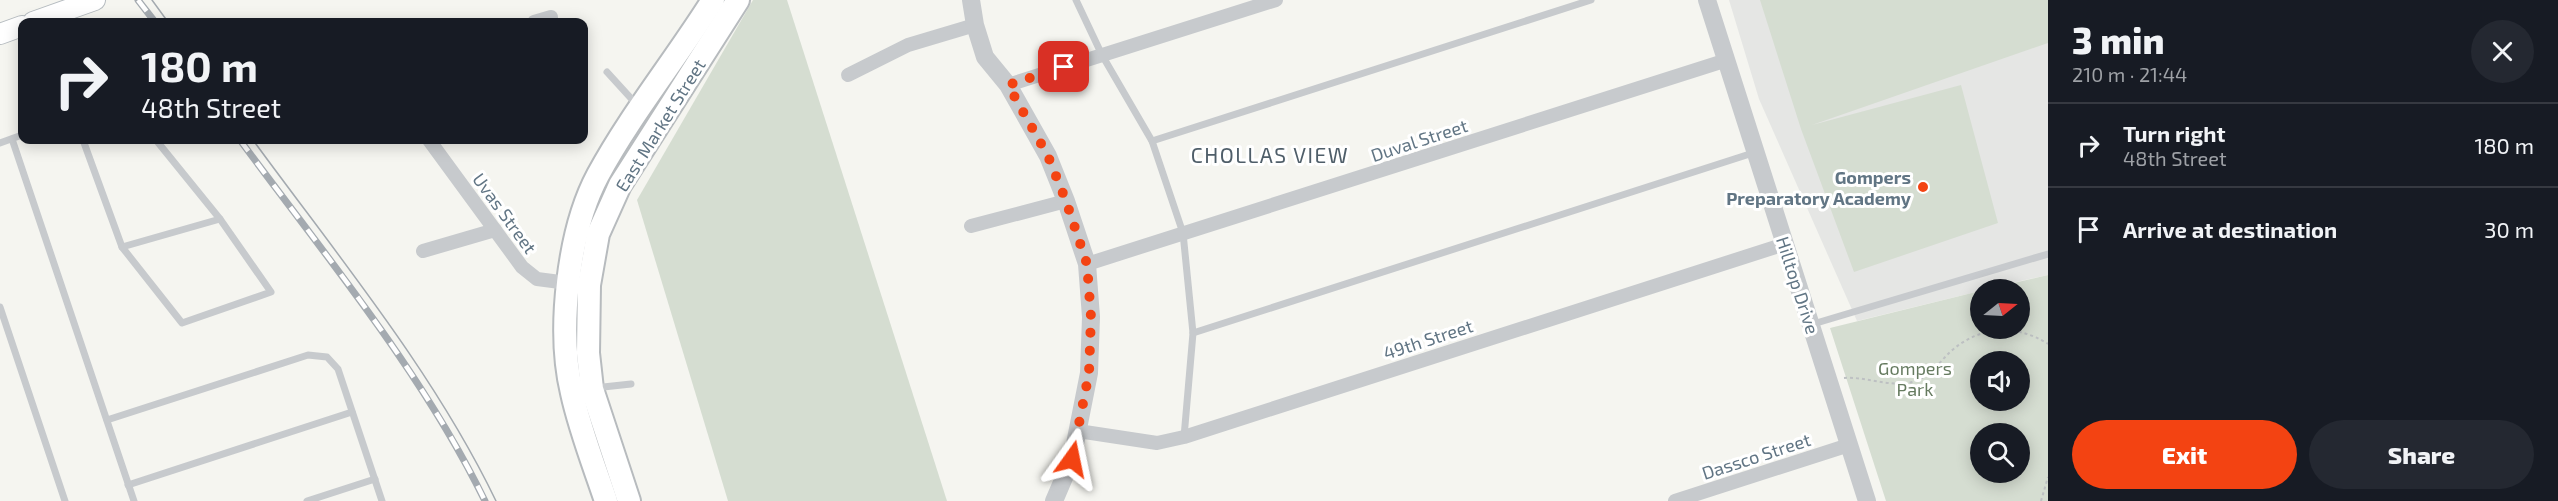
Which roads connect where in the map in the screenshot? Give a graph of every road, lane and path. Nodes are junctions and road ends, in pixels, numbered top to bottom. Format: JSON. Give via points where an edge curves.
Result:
{"nodes":[{"id":1,"x":95,"y":0,"type":"edge"},
{"id":2,"x":713,"y":0,"type":"edge"},
{"id":3,"x":738,"y":0,"type":"edge"},
{"id":4,"x":970,"y":0,"type":"edge"},
{"id":5,"x":1076,"y":0,"type":"edge"},
{"id":6,"x":1276,"y":0,"type":"edge"},
{"id":7,"x":1591,"y":0,"type":"edge"},
{"id":8,"x":1707,"y":0,"type":"edge"},
{"id":9,"x":551,"y":17,"type":"dead end"},
{"id":10,"x":44,"y":18,"type":"edge"},
{"id":11,"x":548,"y":18,"type":"edge"},
{"id":12,"x":975,"y":25,"type":"junction"},
{"id":13,"x":18,"y":27,"type":"edge"},
{"id":14,"x":0,"y":34,"type":"edge"},
{"id":15,"x":1101,"y":56,"type":"junction"},
{"id":16,"x":1726,"y":60,"type":"junction"},
{"id":17,"x":608,"y":72,"type":"dead end"},
{"id":18,"x":848,"y":75,"type":"dead end"},
{"id":19,"x":1008,"y":85,"type":"junction"},
{"id":20,"x":640,"y":108,"type":"junction"},
{"id":21,"x":18,"y":137,"type":"edge"},
{"id":22,"x":12,"y":139,"type":"junction"},
{"id":23,"x":1152,"y":141,"type":"junction"},
{"id":24,"x":0,"y":142,"type":"edge"},
{"id":25,"x":84,"y":144,"type":"edge"},
{"id":26,"x":159,"y":144,"type":"edge"},
{"id":27,"x":432,"y":144,"type":"edge"},
{"id":28,"x":1755,"y":152,"type":"junction"},
{"id":29,"x":1066,"y":201,"type":"junction"},
{"id":30,"x":220,"y":219,"type":"junction"},
{"id":31,"x":971,"y":226,"type":"dead end"},
{"id":32,"x":495,"y":230,"type":"junction"},
{"id":33,"x":1183,"y":233,"type":"junction"},
{"id":34,"x":1785,"y":244,"type":"junction"},
{"id":35,"x":122,"y":247,"type":"junction"},
{"id":36,"x":423,"y":251,"type":"dead end"},
{"id":37,"x":2048,"y":254,"type":"edge"},
{"id":38,"x":1087,"y":264,"type":"junction"},
{"id":39,"x":568,"y":283,"type":"junction"},
{"id":40,"x":0,"y":307,"type":"edge"},
{"id":41,"x":1811,"y":325,"type":"junction"},
{"id":42,"x":1193,"y":333,"type":"junction"},
{"id":43,"x":2048,"y":344,"type":"edge"},
{"id":44,"x":1844,"y":378,"type":"dead end"},
{"id":45,"x":631,"y":384,"type":"dead end"},
{"id":46,"x":592,"y":389,"type":"junction"},
{"id":47,"x":352,"y":412,"type":"junction"},
{"id":48,"x":107,"y":420,"type":"junction"},
{"id":49,"x":1078,"y":431,"type":"junction"},
{"id":50,"x":1184,"y":436,"type":"junction"},
{"id":51,"x":1849,"y":445,"type":"junction"},
{"id":52,"x":2048,"y":477,"type":"edge"},
{"id":53,"x":375,"y":479,"type":"junction"},
{"id":54,"x":128,"y":484,"type":"junction"},
{"id":55,"x":65,"y":501,"type":"edge"},
{"id":56,"x":135,"y":501,"type":"edge"},
{"id":57,"x":307,"y":501,"type":"edge"},
{"id":58,"x":382,"y":501,"type":"edge"},
{"id":59,"x":606,"y":501,"type":"edge"},
{"id":60,"x":629,"y":501,"type":"edge"},
{"id":61,"x":1054,"y":501,"type":"edge"},
{"id":62,"x":1677,"y":501,"type":"edge"},
{"id":63,"x":1867,"y":501,"type":"edge"},
{"id":64,"x":2040,"y":501,"type":"edge"}],
"edges":[{"from":1,"to":10,"type":"main road"},
{"from":2,"to":20,"type":"main road","name":"East Market Street"},
{"from":3,"to":46,"type":"main road","name":"East Market Street","via":[[620,184],[598,234],[589,285]]},
{"from":4,"to":12,"type":"street"},
{"from":5,"to":15,"type":"lane"},
{"from":6,"to":15,"type":"street"},
{"from":7,"to":23,"type":"lane"},
{"from":8,"to":16,"type":"street","name":"Hilltop Drive"},
{"from":9,"to":11,"type":"street"},
{"from":12,"to":18,"type":"street","via":[[908,45]]},
{"from":12,"to":19,"type":"street","via":[[985,57]]},
{"from":13,"to":14,"type":"main road"},
{"from":15,"to":19,"type":"street"},
{"from":15,"to":23,"type":"lane"},
{"from":16,"to":28,"type":"street","name":"Hilltop Drive"},
{"from":16,"to":33,"type":"street","name":"Duval Street"},
{"from":17,"to":20,"type":"lane"},
{"from":19,"to":29,"type":"street","via":[[1048,156]]},
{"from":20,"to":39,"type":"main road","name":"East Market Street","via":[[597,177],[576,237]]},
{"from":21,"to":22,"type":"lane"},
{"from":22,"to":24,"type":"lane"},
{"from":22,"to":48,"type":"lane"},
{"from":23,"to":33,"type":"lane"},
{"from":25,"to":35,"type":"lane"},
{"from":26,"to":30,"type":"lane"},
{"from":27,"to":32,"type":"street","name":"Uvas Street"},
{"from":28,"to":34,"type":"street","name":"Hilltop Drive"},
{"from":28,"to":42,"type":"lane"},
{"from":29,"to":31,"type":"street"},
{"from":29,"to":38,"type":"street"},
{"from":30,"to":35,"type":"lane"},
{"from":30,"to":35,"type":"lane","via":[[271,292],[182,323]]},
{"from":32,"to":36,"type":"street"},
{"from":32,"to":39,"type":"street","name":"Uvas Street","via":[[522,267],[537,279]]},
{"from":33,"to":38,"type":"street","name":"Duval Street"},
{"from":33,"to":42,"type":"lane"},
{"from":34,"to":41,"type":"street","name":"Hilltop Drive"},
{"from":34,"to":50,"type":"street","name":"49th Street"},
{"from":37,"to":41,"type":"lane"},
{"from":38,"to":49,"type":"street","via":[[1091,317],[1089,373]]},
{"from":39,"to":46,"type":"main road","via":[[575,289],[578,358]]},
{"from":39,"to":59,"type":"main road","name":"East Market Street","via":[[567,365],[584,437]]},
{"from":40,"to":55,"type":"lane"},
{"from":41,"to":51,"type":"street","name":"Hilltop Drive"},
{"from":42,"to":50,"type":"lane"},
{"from":43,"to":44,"type":"path","via":[[2021,332],[1994,330],[1962,342],[1919,380],[1905,384]]},
{"from":45,"to":46,"type":"lane"},
{"from":46,"to":60,"type":"main road","name":"East Market Street"},
{"from":47,"to":48,"type":"lane","via":[[338,369],[327,357],[308,355]]},
{"from":47,"to":53,"type":"lane"},
{"from":47,"to":54,"type":"lane"},
{"from":48,"to":54,"type":"lane"},
{"from":49,"to":50,"type":"street","name":"49th Street","via":[[1157,443]]},
{"from":49,"to":61,"type":"street","via":[[1072,459]]},
{"from":51,"to":62,"type":"street","name":"Dassco Street"},
{"from":51,"to":63,"type":"street","name":"Hilltop Drive"},
{"from":52,"to":64,"type":"path"},
{"from":53,"to":57,"type":"lane"},
{"from":53,"to":58,"type":"lane"},
{"from":54,"to":56,"type":"lane"}]}
